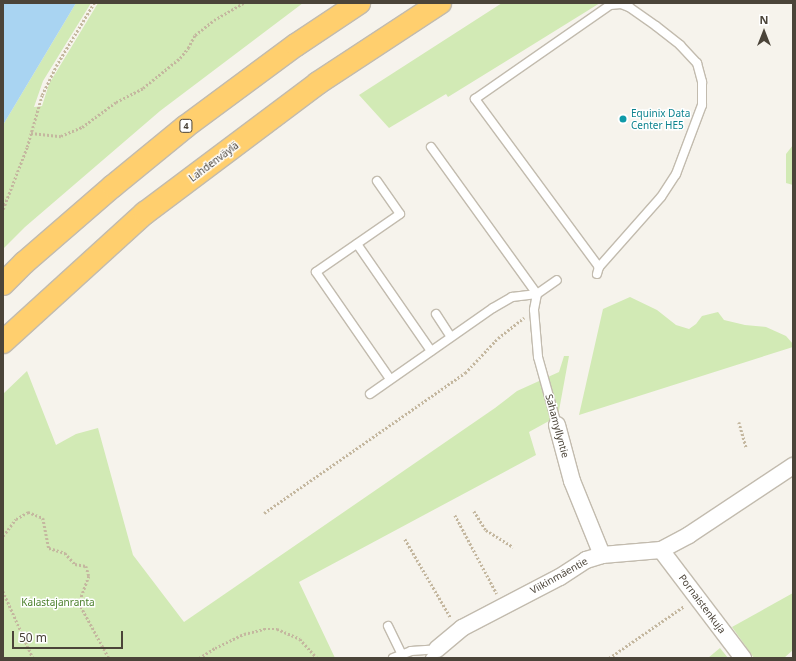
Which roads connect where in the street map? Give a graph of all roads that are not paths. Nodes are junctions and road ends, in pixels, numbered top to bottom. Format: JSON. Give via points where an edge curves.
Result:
{"nodes":[{"id":1,"x":359,"y":3,"type":"edge"},
{"id":2,"x":440,"y":3,"type":"edge"},
{"id":3,"x":431,"y":147,"type":"dead end"},
{"id":4,"x":377,"y":181,"type":"dead end"},
{"id":5,"x":357,"y":244,"type":"junction"},
{"id":6,"x":598,"y":271,"type":"joint"},
{"id":7,"x":557,"y":280,"type":"dead end"},
{"id":8,"x":3,"y":284,"type":"edge"},
{"id":9,"x":537,"y":294,"type":"junction"},
{"id":10,"x":436,"y":314,"type":"dead end"},
{"id":11,"x":451,"y":337,"type":"junction"},
{"id":12,"x":3,"y":342,"type":"edge"},
{"id":13,"x":431,"y":351,"type":"junction"},
{"id":14,"x":390,"y":379,"type":"junction"},
{"id":15,"x":370,"y":394,"type":"dead end"},
{"id":16,"x":557,"y":425,"type":"joint"},
{"id":17,"x":793,"y":466,"type":"edge"},
{"id":18,"x":661,"y":550,"type":"junction"},
{"id":19,"x":602,"y":555,"type":"junction"},
{"id":20,"x":388,"y":626,"type":"dead end"},
{"id":21,"x":401,"y":654,"type":"junction"},
{"id":22,"x":434,"y":655,"type":"edge"},
{"id":23,"x":393,"y":658,"type":"edge"},
{"id":24,"x":743,"y":658,"type":"edge"}],
"edges":[{"from":1,"to":8,"type":"highway","number":"4","via":[[296,45],[185,127],[113,186]]},
{"from":2,"to":12,"type":"highway","name":"Lahdenväylä","via":[[318,83],[145,214]]},
{"from":3,"to":9,"type":"lane"},
{"from":4,"to":5,"type":"lane","via":[[400,214]]},
{"from":5,"to":13,"type":"lane"},
{"from":5,"to":14,"type":"lane","via":[[316,272]]},
{"from":6,"to":6,"type":"lane","via":[[661,197],[676,174],[702,105],[702,82],[697,63],[680,44],[629,7],[620,4],[610,5],[475,99]]},
{"from":7,"to":9,"type":"lane"},
{"from":9,"to":11,"type":"lane","via":[[512,298]]},
{"from":9,"to":16,"type":"lane","name":"Sahamyllyntie","via":[[534,310],[538,357]]},
{"from":10,"to":11,"type":"lane"},
{"from":11,"to":13,"type":"lane"},
{"from":13,"to":14,"type":"lane"},
{"from":14,"to":15,"type":"lane"},
{"from":16,"to":19,"type":"street","name":"Sahamyllyntie","via":[[572,481]]},
{"from":17,"to":18,"type":"street","name":"Viikinmäentie","via":[[689,535]]},
{"from":18,"to":19,"type":"street","name":"Viikinmäentie"},
{"from":18,"to":24,"type":"street","name":"Pornaistenkuja"},
{"from":19,"to":22,"type":"street","name":"Viikinmäentie","via":[[586,560],[560,577],[458,631]]},
{"from":20,"to":21,"type":"lane"},
{"from":21,"to":22,"type":"lane","via":[[410,651]]},
{"from":21,"to":23,"type":"lane"}]}
